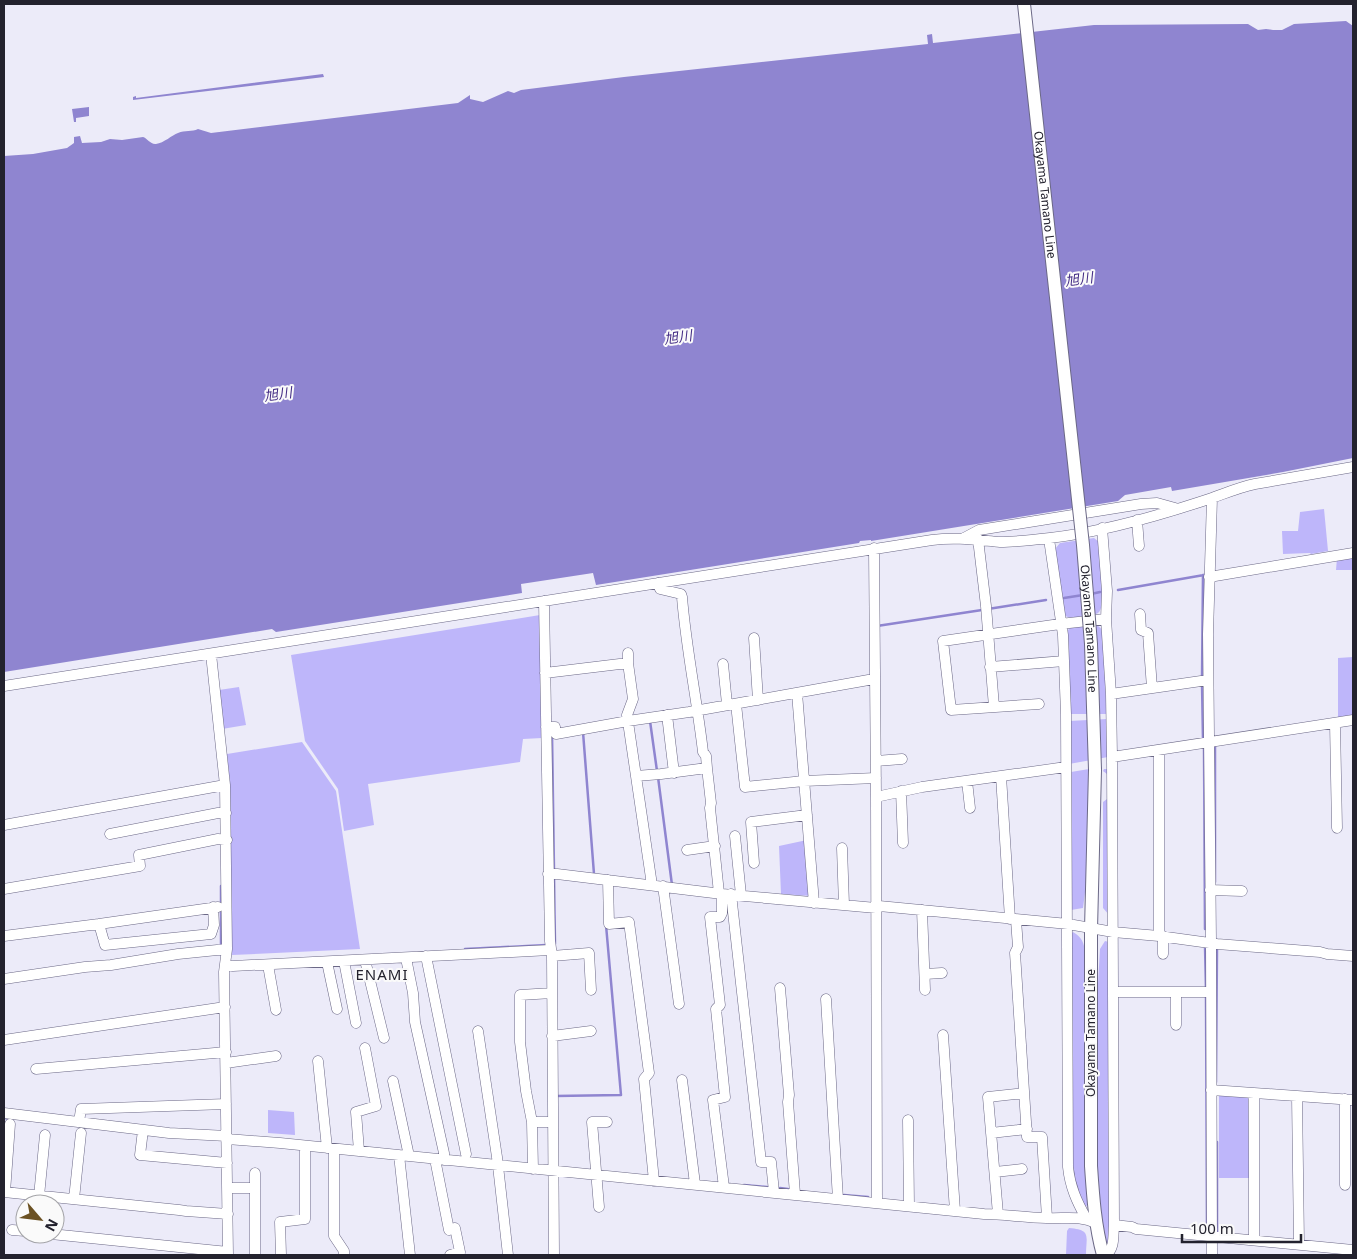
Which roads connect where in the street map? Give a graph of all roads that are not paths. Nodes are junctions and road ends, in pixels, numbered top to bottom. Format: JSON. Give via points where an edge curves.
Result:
{"nodes":[{"id":1,"x":1024,"y":4,"type":"edge"},
{"id":2,"x":1353,"y":467,"type":"edge"},
{"id":3,"x":1212,"y":498,"type":"junction"},
{"id":4,"x":1176,"y":509,"type":"junction"},
{"id":5,"x":1137,"y":520,"type":"junction"},
{"id":6,"x":1102,"y":528,"type":"junction"},
{"id":7,"x":963,"y":538,"type":"junction"},
{"id":8,"x":1049,"y":538,"type":"junction"},
{"id":9,"x":978,"y":539,"type":"junction"},
{"id":10,"x":1139,"y":546,"type":"dead end"},
{"id":11,"x":874,"y":548,"type":"junction"},
{"id":12,"x":1353,"y":553,"type":"edge"},
{"id":13,"x":1209,"y":575,"type":"junction"},
{"id":14,"x":658,"y":582,"type":"junction"},
{"id":15,"x":544,"y":601,"type":"junction"},
{"id":16,"x":1140,"y":614,"type":"dead end"},
{"id":17,"x":1106,"y":619,"type":"junction"},
{"id":18,"x":1060,"y":624,"type":"junction"},
{"id":19,"x":988,"y":635,"type":"junction"},
{"id":20,"x":754,"y":638,"type":"dead end"},
{"id":21,"x":211,"y":654,"type":"junction"},
{"id":22,"x":1064,"y":661,"type":"junction"},
{"id":23,"x":723,"y":664,"type":"dead end"},
{"id":24,"x":990,"y":667,"type":"junction"},
{"id":25,"x":545,"y":673,"type":"junction"},
{"id":26,"x":872,"y":679,"type":"junction"},
{"id":27,"x":1204,"y":680,"type":"junction"},
{"id":28,"x":4,"y":686,"type":"edge"},
{"id":29,"x":1152,"y":688,"type":"junction"},
{"id":30,"x":797,"y":693,"type":"junction"},
{"id":31,"x":1111,"y":694,"type":"junction"},
{"id":32,"x":758,"y":696,"type":"junction"},
{"id":33,"x":729,"y":702,"type":"junction"},
{"id":34,"x":1039,"y":704,"type":"dead end"},
{"id":35,"x":697,"y":707,"type":"junction"},
{"id":36,"x":994,"y":707,"type":"junction"},
{"id":37,"x":667,"y":715,"type":"junction"},
{"id":38,"x":628,"y":719,"type":"junction"},
{"id":39,"x":1353,"y":720,"type":"edge"},
{"id":40,"x":1335,"y":722,"type":"junction"},
{"id":41,"x":552,"y":730,"type":"junction"},
{"id":42,"x":1209,"y":742,"type":"junction"},
{"id":43,"x":1159,"y":750,"type":"junction"},
{"id":44,"x":1112,"y":757,"type":"junction"},
{"id":45,"x":902,"y":759,"type":"dead end"},
{"id":46,"x":876,"y":761,"type":"junction"},
{"id":47,"x":1066,"y":767,"type":"junction"},
{"id":48,"x":707,"y":768,"type":"junction"},
{"id":49,"x":674,"y":773,"type":"junction"},
{"id":50,"x":636,"y":776,"type":"junction"},
{"id":51,"x":1001,"y":776,"type":"junction"},
{"id":52,"x":873,"y":778,"type":"junction"},
{"id":53,"x":804,"y":781,"type":"junction"},
{"id":54,"x":967,"y":781,"type":"junction"},
{"id":55,"x":225,"y":785,"type":"junction"},
{"id":56,"x":901,"y":792,"type":"junction"},
{"id":57,"x":876,"y":797,"type":"junction"},
{"id":58,"x":970,"y":808,"type":"dead end"},
{"id":59,"x":223,"y":813,"type":"junction"},
{"id":60,"x":807,"y":815,"type":"junction"},
{"id":61,"x":4,"y":825,"type":"edge"},
{"id":62,"x":1337,"y":828,"type":"dead end"},
{"id":63,"x":110,"y":834,"type":"dead end"},
{"id":64,"x":735,"y":836,"type":"dead end"},
{"id":65,"x":223,"y":840,"type":"junction"},
{"id":66,"x":903,"y":843,"type":"dead end"},
{"id":67,"x":715,"y":846,"type":"junction"},
{"id":68,"x":842,"y":848,"type":"dead end"},
{"id":69,"x":687,"y":850,"type":"dead end"},
{"id":70,"x":754,"y":863,"type":"dead end"},
{"id":71,"x":552,"y":874,"type":"junction"},
{"id":72,"x":608,"y":880,"type":"junction"},
{"id":73,"x":652,"y":885,"type":"junction"},
{"id":74,"x":663,"y":886,"type":"junction"},
{"id":75,"x":4,"y":889,"type":"edge"},
{"id":76,"x":1214,"y":890,"type":"junction"},
{"id":77,"x":1242,"y":891,"type":"dead end"},
{"id":78,"x":729,"y":893,"type":"junction"},
{"id":79,"x":815,"y":900,"type":"junction"},
{"id":80,"x":844,"y":903,"type":"junction"},
{"id":81,"x":221,"y":907,"type":"junction"},
{"id":82,"x":876,"y":908,"type":"junction"},
{"id":83,"x":922,"y":910,"type":"junction"},
{"id":84,"x":1014,"y":919,"type":"junction"},
{"id":85,"x":98,"y":924,"type":"junction"},
{"id":86,"x":1068,"y":924,"type":"junction"},
{"id":87,"x":221,"y":925,"type":"junction"},
{"id":88,"x":1091,"y":929,"type":"junction"},
{"id":89,"x":1113,"y":932,"type":"junction"},
{"id":90,"x":4,"y":936,"type":"edge"},
{"id":91,"x":1161,"y":936,"type":"junction"},
{"id":92,"x":1214,"y":943,"type":"junction"},
{"id":93,"x":223,"y":949,"type":"junction"},
{"id":94,"x":550,"y":949,"type":"junction"},
{"id":95,"x":1163,"y":954,"type":"dead end"},
{"id":96,"x":426,"y":956,"type":"junction"},
{"id":97,"x":1353,"y":956,"type":"edge"},
{"id":98,"x":406,"y":958,"type":"junction"},
{"id":99,"x":365,"y":960,"type":"junction"},
{"id":100,"x":344,"y":961,"type":"junction"},
{"id":101,"x":327,"y":962,"type":"junction"},
{"id":102,"x":268,"y":964,"type":"junction"},
{"id":103,"x":226,"y":965,"type":"junction"},
{"id":104,"x":942,"y":973,"type":"dead end"},
{"id":105,"x":925,"y":974,"type":"junction"},
{"id":106,"x":4,"y":979,"type":"edge"},
{"id":107,"x":780,"y":988,"type":"dead end"},
{"id":108,"x":591,"y":990,"type":"dead end"},
{"id":109,"x":925,"y":990,"type":"dead end"},
{"id":110,"x":1113,"y":992,"type":"junction"},
{"id":111,"x":1176,"y":992,"type":"junction"},
{"id":112,"x":1207,"y":992,"type":"junction"},
{"id":113,"x":550,"y":993,"type":"junction"},
{"id":114,"x":826,"y":999,"type":"dead end"},
{"id":115,"x":679,"y":1004,"type":"dead end"},
{"id":116,"x":222,"y":1007,"type":"junction"},
{"id":117,"x":337,"y":1009,"type":"dead end"},
{"id":118,"x":276,"y":1010,"type":"dead end"},
{"id":119,"x":356,"y":1023,"type":"dead end"},
{"id":120,"x":1176,"y":1025,"type":"dead end"},
{"id":121,"x":478,"y":1031,"type":"dead end"},
{"id":122,"x":591,"y":1031,"type":"dead end"},
{"id":123,"x":944,"y":1035,"type":"dead end"},
{"id":124,"x":552,"y":1036,"type":"junction"},
{"id":125,"x":384,"y":1038,"type":"dead end"},
{"id":126,"x":4,"y":1040,"type":"edge"},
{"id":127,"x":366,"y":1048,"type":"dead end"},
{"id":128,"x":223,"y":1052,"type":"junction"},
{"id":129,"x":276,"y":1056,"type":"dead end"},
{"id":130,"x":318,"y":1061,"type":"dead end"},
{"id":131,"x":226,"y":1063,"type":"junction"},
{"id":132,"x":36,"y":1070,"type":"dead end"},
{"id":133,"x":682,"y":1080,"type":"dead end"},
{"id":134,"x":393,"y":1082,"type":"dead end"},
{"id":135,"x":1215,"y":1090,"type":"junction"},
{"id":136,"x":1254,"y":1093,"type":"junction"},
{"id":137,"x":1024,"y":1094,"type":"junction"},
{"id":138,"x":1297,"y":1096,"type":"junction"},
{"id":139,"x":1349,"y":1099,"type":"edge"},
{"id":140,"x":223,"y":1104,"type":"junction"},
{"id":141,"x":4,"y":1113,"type":"edge"},
{"id":142,"x":908,"y":1120,"type":"dead end"},
{"id":143,"x":79,"y":1122,"type":"junction"},
{"id":144,"x":532,"y":1122,"type":"junction"},
{"id":145,"x":551,"y":1122,"type":"junction"},
{"id":146,"x":607,"y":1122,"type":"dead end"},
{"id":147,"x":10,"y":1124,"type":"dead end"},
{"id":148,"x":1027,"y":1130,"type":"junction"},
{"id":149,"x":143,"y":1131,"type":"junction"},
{"id":150,"x":81,"y":1133,"type":"dead end"},
{"id":151,"x":992,"y":1133,"type":"junction"},
{"id":152,"x":44,"y":1135,"type":"dead end"},
{"id":153,"x":225,"y":1137,"type":"junction"},
{"id":154,"x":305,"y":1146,"type":"junction"},
{"id":155,"x":328,"y":1146,"type":"junction"},
{"id":156,"x":359,"y":1148,"type":"junction"},
{"id":157,"x":406,"y":1154,"type":"junction"},
{"id":158,"x":466,"y":1154,"type":"dead end"},
{"id":159,"x":442,"y":1158,"type":"junction"},
{"id":160,"x":497,"y":1162,"type":"junction"},
{"id":161,"x":223,"y":1163,"type":"junction"},
{"id":162,"x":533,"y":1166,"type":"junction"},
{"id":163,"x":1022,"y":1169,"type":"dead end"},
{"id":164,"x":554,"y":1170,"type":"junction"},
{"id":165,"x":596,"y":1172,"type":"junction"},
{"id":166,"x":995,"y":1172,"type":"junction"},
{"id":167,"x":255,"y":1173,"type":"dead end"},
{"id":168,"x":654,"y":1178,"type":"junction"},
{"id":169,"x":694,"y":1181,"type":"junction"},
{"id":170,"x":723,"y":1184,"type":"junction"},
{"id":171,"x":1345,"y":1185,"type":"dead end"},
{"id":172,"x":227,"y":1188,"type":"junction"},
{"id":173,"x":255,"y":1188,"type":"junction"},
{"id":174,"x":4,"y":1192,"type":"edge"},
{"id":175,"x":774,"y":1192,"type":"junction"},
{"id":176,"x":22,"y":1194,"type":"edge"},
{"id":177,"x":39,"y":1194,"type":"edge"},
{"id":178,"x":795,"y":1194,"type":"junction"},
{"id":179,"x":65,"y":1198,"type":"edge"},
{"id":180,"x":74,"y":1199,"type":"junction"},
{"id":181,"x":838,"y":1199,"type":"junction"},
{"id":182,"x":1077,"y":1202,"type":"junction"},
{"id":183,"x":877,"y":1203,"type":"junction"},
{"id":184,"x":909,"y":1203,"type":"junction"},
{"id":185,"x":599,"y":1207,"type":"dead end"},
{"id":186,"x":955,"y":1207,"type":"junction"},
{"id":187,"x":225,"y":1214,"type":"junction"},
{"id":188,"x":998,"y":1214,"type":"junction"},
{"id":189,"x":1046,"y":1218,"type":"junction"},
{"id":190,"x":1067,"y":1218,"type":"junction"},
{"id":191,"x":1091,"y":1220,"type":"junction"},
{"id":192,"x":1114,"y":1225,"type":"junction"},
{"id":193,"x":12,"y":1230,"type":"dead end"},
{"id":194,"x":15,"y":1230,"type":"edge"},
{"id":195,"x":1212,"y":1234,"type":"junction"},
{"id":196,"x":65,"y":1236,"type":"edge"},
{"id":197,"x":1254,"y":1238,"type":"junction"},
{"id":198,"x":1299,"y":1243,"type":"junction"},
{"id":199,"x":1353,"y":1250,"type":"edge"},
{"id":200,"x":226,"y":1253,"type":"edge"},
{"id":201,"x":255,"y":1255,"type":"edge"},
{"id":202,"x":281,"y":1255,"type":"edge"},
{"id":203,"x":344,"y":1255,"type":"edge"},
{"id":204,"x":410,"y":1255,"type":"edge"},
{"id":205,"x":450,"y":1255,"type":"edge"},
{"id":206,"x":508,"y":1255,"type":"edge"},
{"id":207,"x":554,"y":1255,"type":"edge"},
{"id":208,"x":1105,"y":1255,"type":"edge"},
{"id":209,"x":1212,"y":1255,"type":"edge"}],
"edges":[{"from":1,"to":88,"type":"main road","name":"Okayama Tamano Line","bridge":true,"via":[[1091,644],[1095,770]]},
{"from":2,"to":3,"type":"street","via":[[1255,484]]},
{"from":3,"to":4,"type":"street"},
{"from":3,"to":13,"type":"street"},
{"from":4,"to":5,"type":"street"},
{"from":4,"to":7,"type":"street","via":[[1157,503],[1141,504],[979,530]]},
{"from":5,"to":6,"type":"street"},
{"from":5,"to":10,"type":"street"},
{"from":6,"to":8,"type":"street"},
{"from":6,"to":17,"type":"street"},
{"from":7,"to":9,"type":"street"},
{"from":7,"to":11,"type":"street"},
{"from":8,"to":9,"type":"street","via":[[1016,542]]},
{"from":8,"to":18,"type":"street"},
{"from":9,"to":19,"type":"street"},
{"from":11,"to":14,"type":"street"},
{"from":11,"to":26,"type":"street"},
{"from":12,"to":13,"type":"street"},
{"from":13,"to":27,"type":"street"},
{"from":14,"to":15,"type":"street"},
{"from":14,"to":35,"type":"street","via":[[660,590],[682,596]]},
{"from":15,"to":21,"type":"street"},
{"from":15,"to":25,"type":"street"},
{"from":16,"to":29,"type":"street","via":[[1141,630],[1148,633]]},
{"from":17,"to":18,"type":"street"},
{"from":17,"to":31,"type":"street"},
{"from":18,"to":19,"type":"street"},
{"from":18,"to":22,"type":"street"},
{"from":19,"to":24,"type":"street"},
{"from":19,"to":36,"type":"street","via":[[944,641],[951,710]]},
{"from":20,"to":32,"type":"street"},
{"from":21,"to":28,"type":"street"},
{"from":21,"to":55,"type":"street"},
{"from":22,"to":24,"type":"street"},
{"from":22,"to":47,"type":"street"},
{"from":23,"to":33,"type":"street"},
{"from":24,"to":36,"type":"street"},
{"from":25,"to":38,"type":"street","via":[[628,658],[633,699]]},
{"from":25,"to":41,"type":"street"},
{"from":26,"to":30,"type":"street"},
{"from":26,"to":46,"type":"street"},
{"from":27,"to":29,"type":"street"},
{"from":27,"to":42,"type":"street"},
{"from":29,"to":31,"type":"street"},
{"from":30,"to":32,"type":"street"},
{"from":30,"to":53,"type":"street"},
{"from":31,"to":44,"type":"street"},
{"from":32,"to":33,"type":"street"},
{"from":33,"to":35,"type":"street"},
{"from":33,"to":53,"type":"street","via":[[745,787]]},
{"from":34,"to":36,"type":"street"},
{"from":35,"to":37,"type":"street"},
{"from":35,"to":48,"type":"street"},
{"from":37,"to":38,"type":"street"},
{"from":37,"to":49,"type":"street"},
{"from":38,"to":41,"type":"street","via":[[556,734]]},
{"from":38,"to":50,"type":"street"},
{"from":39,"to":40,"type":"street"},
{"from":40,"to":42,"type":"street"},
{"from":40,"to":62,"type":"street"},
{"from":41,"to":71,"type":"street"},
{"from":42,"to":43,"type":"street"},
{"from":42,"to":76,"type":"street"},
{"from":43,"to":44,"type":"street"},
{"from":43,"to":91,"type":"street"},
{"from":44,"to":89,"type":"street"},
{"from":45,"to":46,"type":"street"},
{"from":46,"to":52,"type":"street"},
{"from":47,"to":51,"type":"street"},
{"from":47,"to":86,"type":"street"},
{"from":48,"to":49,"type":"street"},
{"from":48,"to":67,"type":"street"},
{"from":49,"to":50,"type":"street"},
{"from":50,"to":73,"type":"street"},
{"from":51,"to":54,"type":"street"},
{"from":51,"to":84,"type":"street"},
{"from":52,"to":53,"type":"street"},
{"from":52,"to":57,"type":"street"},
{"from":53,"to":60,"type":"street"},
{"from":54,"to":56,"type":"street"},
{"from":54,"to":58,"type":"street"},
{"from":55,"to":59,"type":"street"},
{"from":55,"to":61,"type":"street"},
{"from":56,"to":57,"type":"street"},
{"from":56,"to":66,"type":"street"},
{"from":57,"to":82,"type":"street"},
{"from":59,"to":63,"type":"street"},
{"from":59,"to":65,"type":"street"},
{"from":60,"to":70,"type":"street","via":[[751,822]]},
{"from":60,"to":79,"type":"street"},
{"from":64,"to":78,"type":"street"},
{"from":65,"to":75,"type":"street","via":[[139,855],[140,866]]},
{"from":65,"to":81,"type":"street"},
{"from":67,"to":69,"type":"street"},
{"from":67,"to":78,"type":"street"},
{"from":68,"to":80,"type":"street"},
{"from":71,"to":72,"type":"street"},
{"from":71,"to":94,"type":"street"},
{"from":72,"to":73,"type":"street"},
{"from":72,"to":168,"type":"street","via":[[609,924],[629,922],[649,1073],[644,1079]]},
{"from":73,"to":74,"type":"street"},
{"from":74,"to":78,"type":"street"},
{"from":74,"to":115,"type":"street"},
{"from":76,"to":77,"type":"street"},
{"from":76,"to":92,"type":"street"},
{"from":78,"to":79,"type":"street"},
{"from":78,"to":170,"type":"street","via":[[720,916],[710,917],[720,1005],[716,1008],[725,1097],[713,1100]]},
{"from":78,"to":175,"type":"street","via":[[761,1162],[772,1162]]},
{"from":79,"to":80,"type":"street"},
{"from":80,"to":82,"type":"street"},
{"from":81,"to":85,"type":"street"},
{"from":81,"to":87,"type":"street"},
{"from":82,"to":83,"type":"street"},
{"from":82,"to":183,"type":"street"},
{"from":83,"to":84,"type":"street"},
{"from":83,"to":105,"type":"street"},
{"from":84,"to":86,"type":"street"},
{"from":84,"to":137,"type":"street"},
{"from":85,"to":87,"type":"street","via":[[105,945],[211,934]]},
{"from":85,"to":90,"type":"street"},
{"from":86,"to":88,"type":"street"},
{"from":86,"to":182,"type":"street","via":[[1068,1168]]},
{"from":87,"to":93,"type":"street"},
{"from":88,"to":89,"type":"street"},
{"from":88,"to":191,"type":"main road","name":"Okayama Tamano Line"},
{"from":89,"to":91,"type":"street"},
{"from":89,"to":110,"type":"street"},
{"from":91,"to":92,"type":"street"},
{"from":91,"to":95,"type":"street"},
{"from":92,"to":97,"type":"street"},
{"from":92,"to":112,"type":"street"},
{"from":93,"to":103,"type":"street"},
{"from":93,"to":106,"type":"street"},
{"from":94,"to":96,"type":"street"},
{"from":94,"to":108,"type":"street","via":[[589,953]]},
{"from":94,"to":113,"type":"street"},
{"from":96,"to":98,"type":"street"},
{"from":96,"to":158,"type":"street"},
{"from":98,"to":99,"type":"street"},
{"from":98,"to":159,"type":"street"},
{"from":99,"to":100,"type":"street"},
{"from":99,"to":125,"type":"street"},
{"from":100,"to":101,"type":"street"},
{"from":100,"to":119,"type":"street"},
{"from":101,"to":102,"type":"street"},
{"from":101,"to":117,"type":"street"},
{"from":102,"to":103,"type":"street"},
{"from":102,"to":118,"type":"street"},
{"from":103,"to":116,"type":"street"},
{"from":104,"to":105,"type":"street"},
{"from":105,"to":109,"type":"street"},
{"from":107,"to":178,"type":"street"},
{"from":110,"to":111,"type":"street"},
{"from":110,"to":192,"type":"street"},
{"from":111,"to":112,"type":"street"},
{"from":111,"to":120,"type":"street"},
{"from":112,"to":135,"type":"street"},
{"from":113,"to":124,"type":"street"},
{"from":113,"to":144,"type":"street","via":[[520,995],[520,1042]]},
{"from":114,"to":181,"type":"street"},
{"from":116,"to":126,"type":"street"},
{"from":116,"to":128,"type":"street"},
{"from":121,"to":160,"type":"street"},
{"from":122,"to":124,"type":"street"},
{"from":123,"to":186,"type":"street"},
{"from":124,"to":145,"type":"street"},
{"from":127,"to":156,"type":"street","via":[[376,1106],[356,1112]]},
{"from":128,"to":131,"type":"street"},
{"from":128,"to":132,"type":"street"},
{"from":129,"to":131,"type":"street"},
{"from":130,"to":155,"type":"street"},
{"from":131,"to":140,"type":"street"},
{"from":133,"to":169,"type":"street"},
{"from":134,"to":157,"type":"street"},
{"from":135,"to":136,"type":"street"},
{"from":135,"to":195,"type":"street"},
{"from":136,"to":138,"type":"street"},
{"from":136,"to":197,"type":"street"},
{"from":137,"to":148,"type":"street"},
{"from":137,"to":151,"type":"street","via":[[988,1097]]},
{"from":138,"to":139,"type":"street"},
{"from":138,"to":198,"type":"street"},
{"from":139,"to":171,"type":"street"},
{"from":140,"to":143,"type":"street","via":[[81,1109]]},
{"from":140,"to":153,"type":"street"},
{"from":141,"to":143,"type":"street"},
{"from":142,"to":184,"type":"street"},
{"from":143,"to":149,"type":"street"},
{"from":144,"to":145,"type":"street"},
{"from":144,"to":162,"type":"street"},
{"from":145,"to":164,"type":"street"},
{"from":146,"to":165,"type":"street","via":[[592,1122]]},
{"from":147,"to":174,"type":"street"},
{"from":148,"to":151,"type":"street"},
{"from":148,"to":189,"type":"street","via":[[1027,1137],[1042,1137]]},
{"from":149,"to":153,"type":"street"},
{"from":149,"to":161,"type":"street","via":[[140,1155]]},
{"from":150,"to":180,"type":"street"},
{"from":151,"to":166,"type":"street"},
{"from":152,"to":177,"type":"street"},
{"from":153,"to":154,"type":"street"},
{"from":153,"to":161,"type":"street"},
{"from":154,"to":155,"type":"street"},
{"from":154,"to":202,"type":"street","via":[[305,1219],[280,1222]]},
{"from":155,"to":156,"type":"street"},
{"from":155,"to":203,"type":"street","via":[[334,1236]]},
{"from":156,"to":157,"type":"street"},
{"from":157,"to":159,"type":"street"},
{"from":157,"to":204,"type":"street"},
{"from":159,"to":160,"type":"street"},
{"from":159,"to":205,"type":"street","via":[[452,1229],[460,1252]]},
{"from":160,"to":162,"type":"street"},
{"from":160,"to":206,"type":"street"},
{"from":161,"to":172,"type":"street"},
{"from":162,"to":164,"type":"street"},
{"from":163,"to":166,"type":"street"},
{"from":164,"to":165,"type":"street"},
{"from":164,"to":207,"type":"street"},
{"from":165,"to":168,"type":"street"},
{"from":165,"to":185,"type":"street"},
{"from":166,"to":188,"type":"street"},
{"from":167,"to":173,"type":"street"},
{"from":168,"to":169,"type":"street"},
{"from":169,"to":170,"type":"street"},
{"from":170,"to":175,"type":"street"},
{"from":172,"to":173,"type":"street"},
{"from":172,"to":187,"type":"street"},
{"from":173,"to":201,"type":"street"},
{"from":174,"to":176,"type":"street"},
{"from":175,"to":178,"type":"street"},
{"from":178,"to":181,"type":"street"},
{"from":179,"to":180,"type":"street"},
{"from":180,"to":187,"type":"street"},
{"from":181,"to":183,"type":"street"},
{"from":182,"to":190,"type":"street"},
{"from":182,"to":191,"type":"street"},
{"from":183,"to":184,"type":"street"},
{"from":184,"to":186,"type":"street"},
{"from":186,"to":188,"type":"street"},
{"from":187,"to":200,"type":"street"},
{"from":188,"to":189,"type":"street"},
{"from":189,"to":190,"type":"street"},
{"from":190,"to":191,"type":"street"},
{"from":191,"to":208,"type":"main road","name":"Okayama Tamano Line"},
{"from":192,"to":195,"type":"street"},
{"from":192,"to":208,"type":"street","via":[[1113,1246]]},
{"from":193,"to":194,"type":"street"},
{"from":195,"to":197,"type":"street"},
{"from":195,"to":209,"type":"street"},
{"from":196,"to":200,"type":"street"},
{"from":197,"to":198,"type":"street"},
{"from":198,"to":199,"type":"street"}]}
